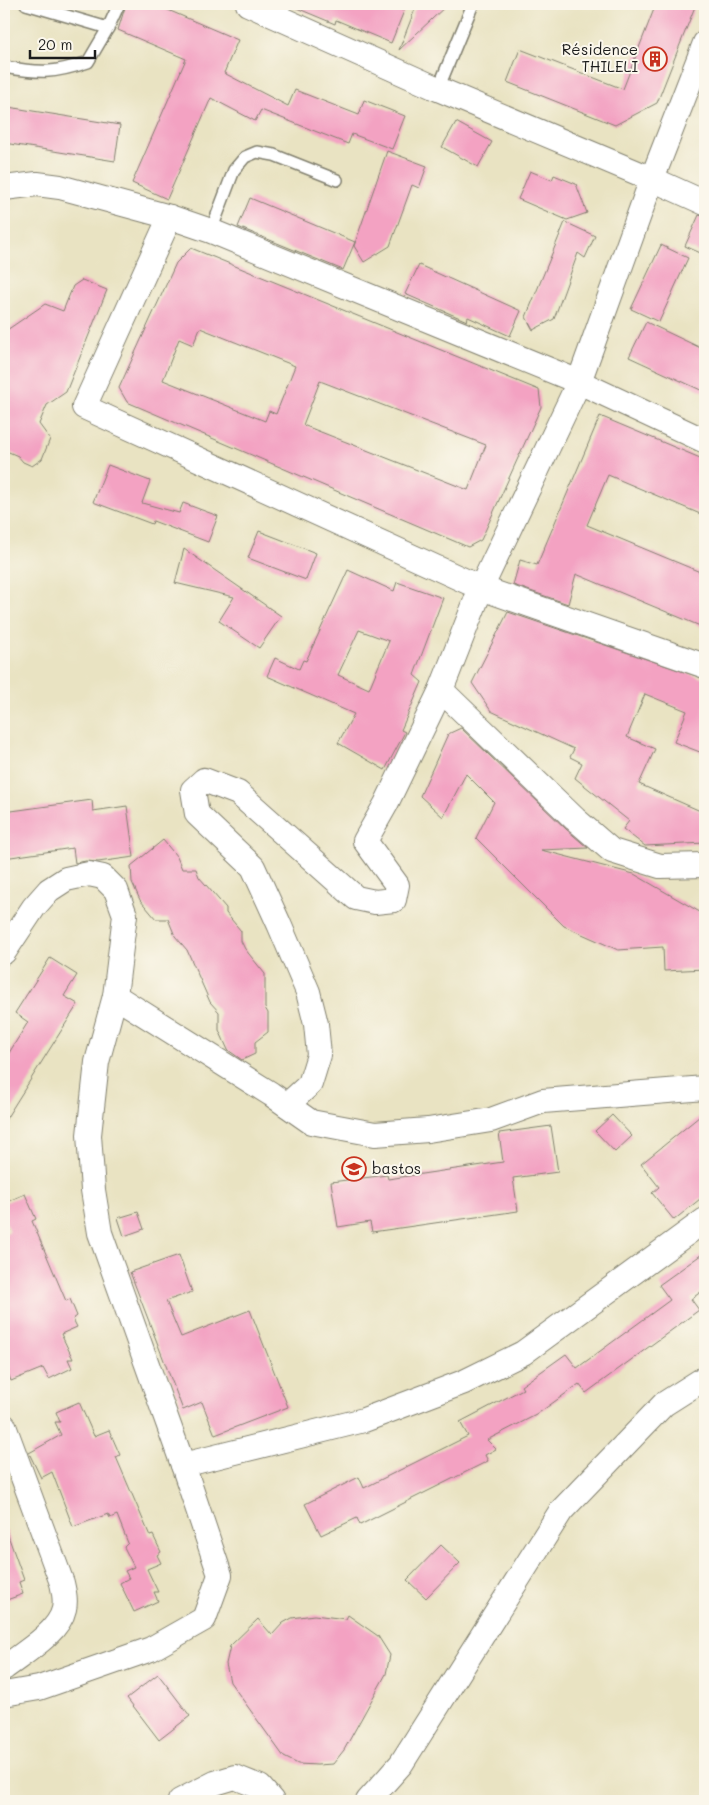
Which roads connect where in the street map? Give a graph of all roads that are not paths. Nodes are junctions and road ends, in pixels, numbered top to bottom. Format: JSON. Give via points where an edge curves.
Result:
{"nodes":[{"id":1,"x":26,"y":4,"type":"edge"},
{"id":2,"x":119,"y":4,"type":"edge"},
{"id":3,"x":248,"y":4,"type":"edge"},
{"id":4,"x":474,"y":4,"type":"edge"},
{"id":5,"x":108,"y":28,"type":"junction"},
{"id":6,"x":705,"y":43,"type":"edge"},
{"id":7,"x":4,"y":67,"type":"edge"},
{"id":8,"x":438,"y":89,"type":"junction"},
{"id":9,"x":652,"y":179,"type":"junction"},
{"id":10,"x":336,"y":180,"type":"dead end"},
{"id":11,"x":4,"y":188,"type":"edge"},
{"id":12,"x":705,"y":203,"type":"edge"},
{"id":13,"x":170,"y":217,"type":"junction"},
{"id":14,"x":211,"y":231,"type":"junction"},
{"id":15,"x":579,"y":382,"type":"junction"},
{"id":16,"x":705,"y":441,"type":"edge"},
{"id":17,"x":480,"y":588,"type":"junction"},
{"id":18,"x":705,"y":666,"type":"edge"},
{"id":19,"x":440,"y":690,"type":"junction"},
{"id":20,"x":705,"y":865,"type":"edge"},
{"id":21,"x":4,"y":952,"type":"edge"},
{"id":22,"x":115,"y":996,"type":"junction"},
{"id":23,"x":705,"y":1088,"type":"edge"},
{"id":24,"x":287,"y":1105,"type":"junction"},
{"id":25,"x":705,"y":1220,"type":"edge"},
{"id":26,"x":705,"y":1378,"type":"edge"},
{"id":27,"x":4,"y":1426,"type":"edge"},
{"id":28,"x":183,"y":1465,"type":"junction"},
{"id":29,"x":4,"y":1668,"type":"edge"},
{"id":30,"x":4,"y":1694,"type":"edge"},
{"id":31,"x":180,"y":1801,"type":"edge"},
{"id":32,"x":272,"y":1801,"type":"edge"},
{"id":33,"x":368,"y":1801,"type":"edge"}],
"edges":[{"from":1,"to":5,"type":"lane"},
{"from":2,"to":5,"type":"lane"},
{"from":3,"to":8,"type":"street"},
{"from":4,"to":8,"type":"lane"},
{"from":5,"to":7,"type":"lane","via":[[88,62],[63,71],[34,72]]},
{"from":6,"to":9,"type":"street"},
{"from":8,"to":9,"type":"street"},
{"from":9,"to":12,"type":"street"},
{"from":9,"to":15,"type":"street"},
{"from":10,"to":14,"type":"lane","via":[[274,155],[257,152],[245,157],[234,170]]},
{"from":11,"to":13,"type":"street","via":[[37,184],[60,187]]},
{"from":13,"to":14,"type":"street"},
{"from":13,"to":17,"type":"street","via":[[84,407]]},
{"from":14,"to":15,"type":"street"},
{"from":15,"to":16,"type":"street"},
{"from":15,"to":17,"type":"street"},
{"from":17,"to":18,"type":"street"},
{"from":17,"to":19,"type":"street"},
{"from":19,"to":20,"type":"street","via":[[575,820],[612,851],[660,866]]},
{"from":19,"to":24,"type":"street","via":[[365,841],[397,885],[394,900],[375,902],[356,898],[238,793],[204,780],[193,790],[197,814],[253,867],[308,992],[319,1054],[310,1084]]},
{"from":21,"to":22,"type":"street","via":[[49,890],[66,879],[89,874],[103,877],[116,890],[126,915]]},
{"from":22,"to":24,"type":"street"},
{"from":22,"to":28,"type":"street","via":[[98,1062],[89,1135],[93,1190],[100,1233]]},
{"from":23,"to":24,"type":"street","via":[[542,1101],[491,1120],[375,1134],[311,1122]]},
{"from":25,"to":28,"type":"street","via":[[523,1353],[464,1382],[364,1420]]},
{"from":26,"to":33,"type":"street","via":[[664,1404],[560,1511],[401,1764]]},
{"from":27,"to":29,"type":"street","via":[[66,1597],[58,1624]]},
{"from":28,"to":30,"type":"street","via":[[220,1575],[204,1619],[150,1649],[39,1688]]},
{"from":31,"to":32,"type":"street","via":[[235,1777],[260,1787]]}]}
